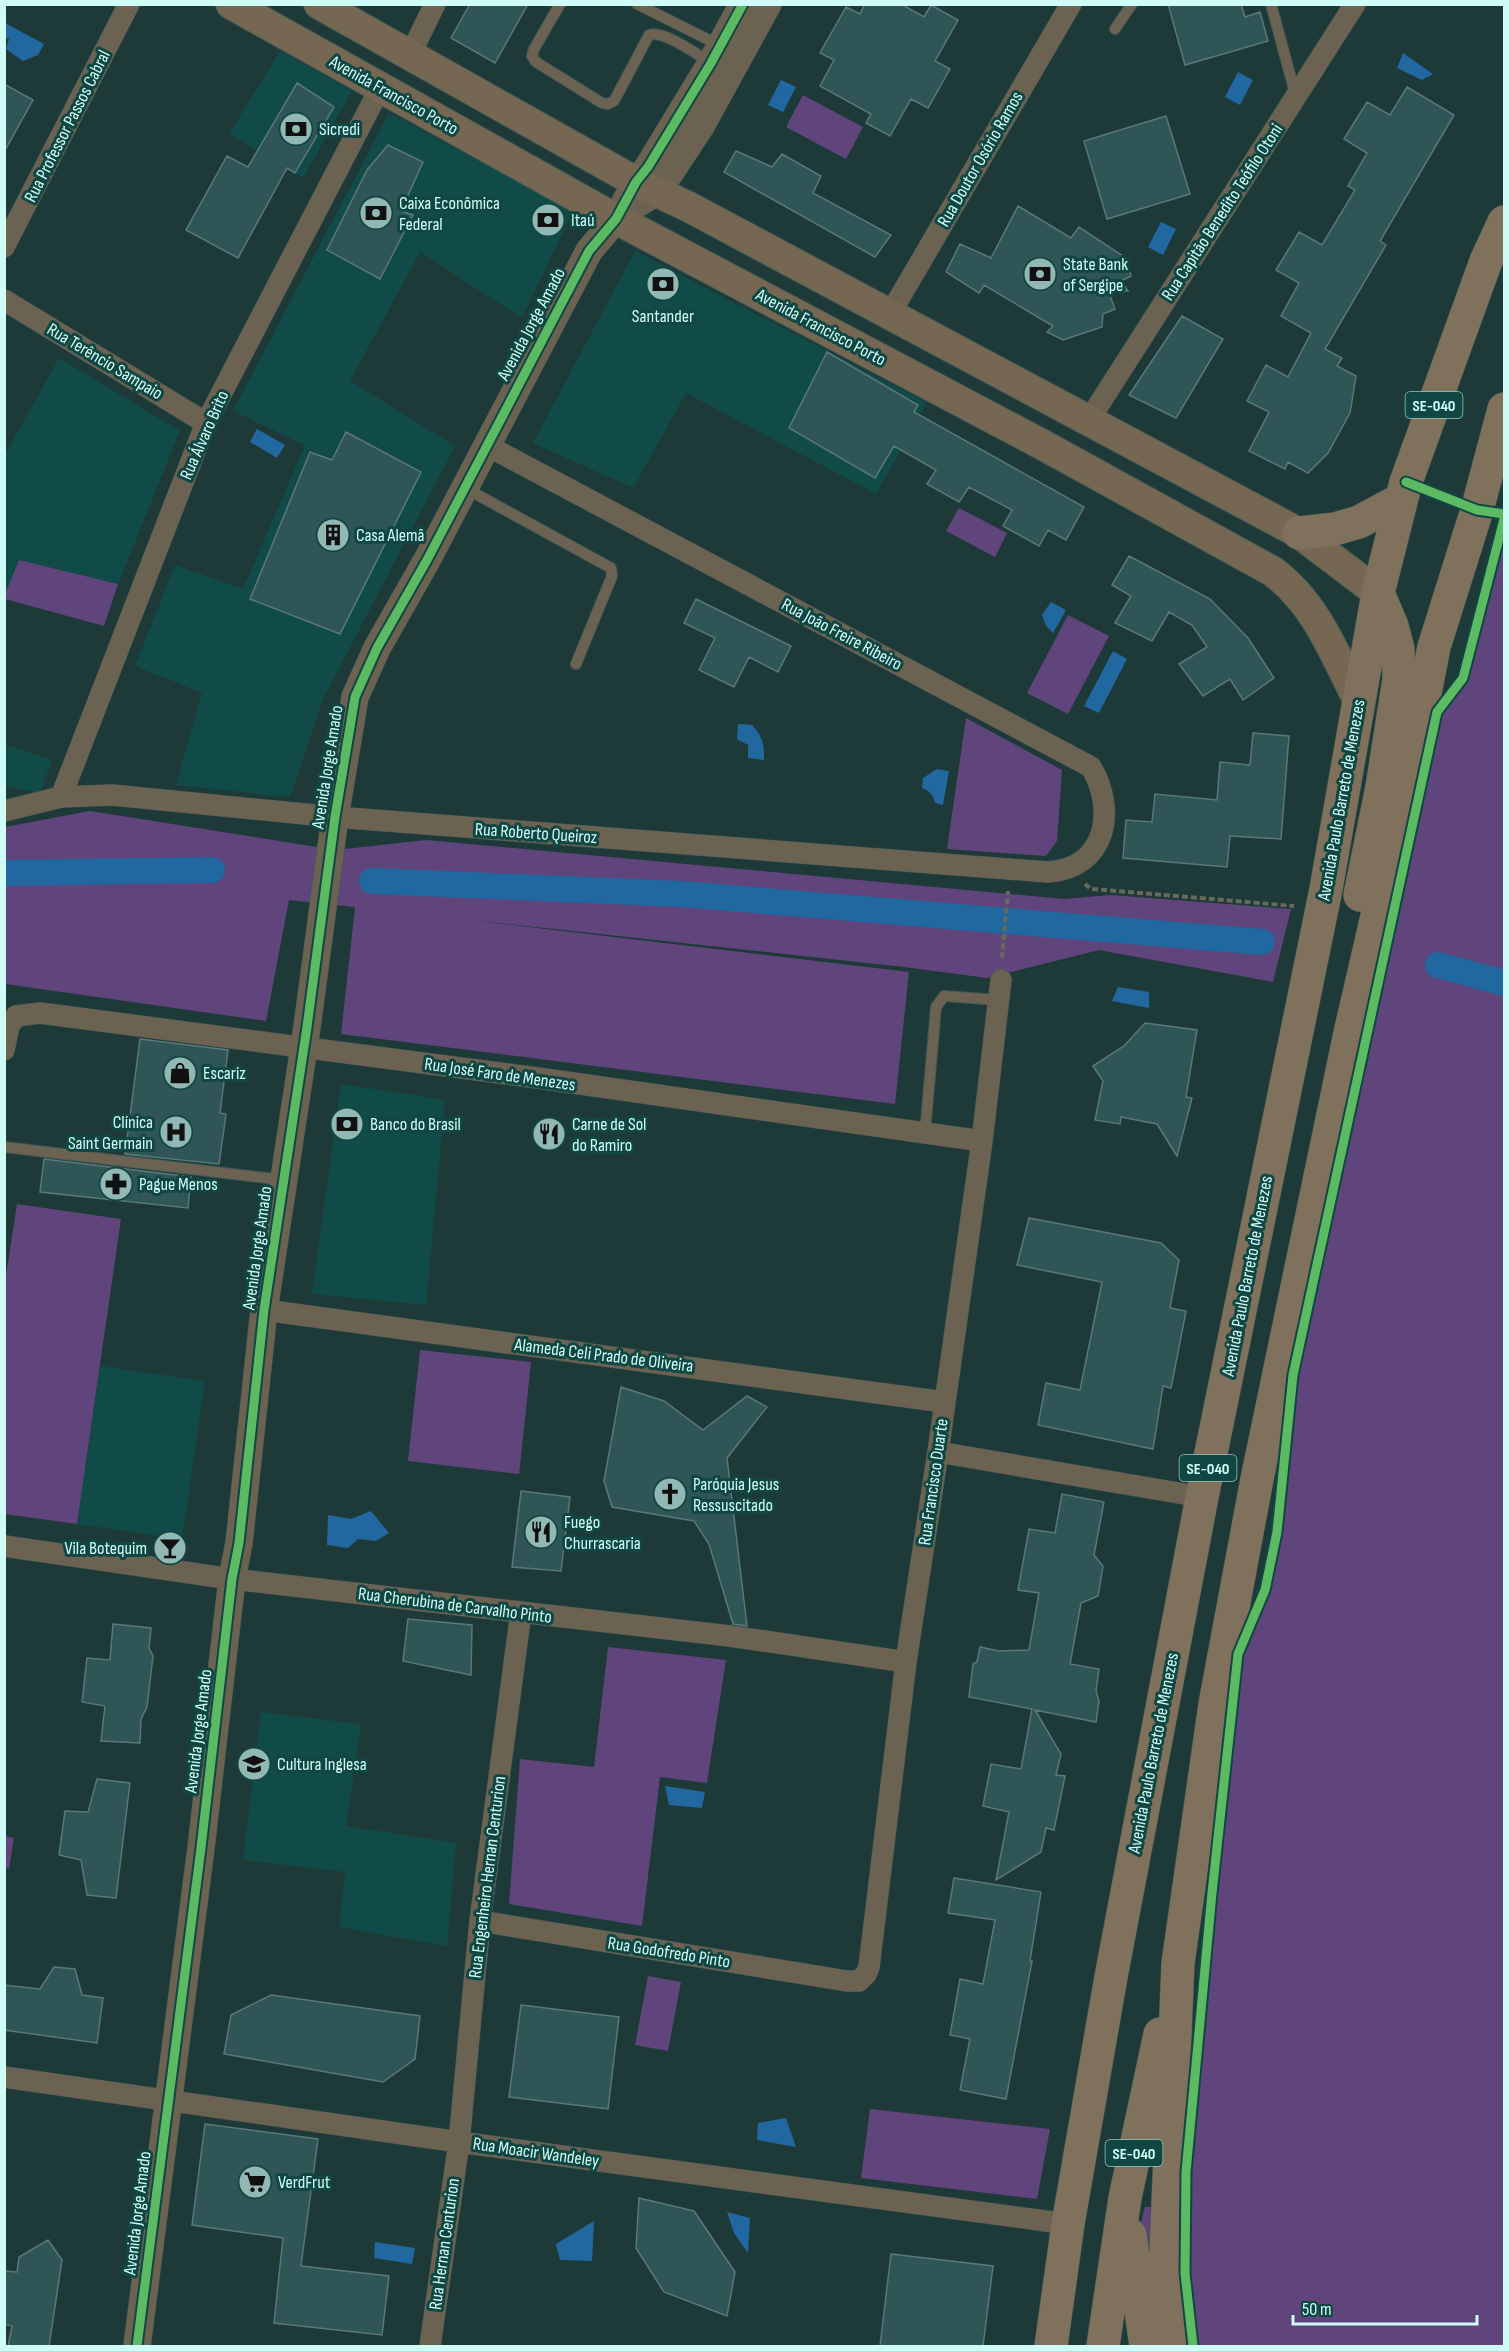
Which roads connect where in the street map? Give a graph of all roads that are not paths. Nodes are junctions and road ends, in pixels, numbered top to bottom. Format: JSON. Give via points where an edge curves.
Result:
{"nodes":[{"id":1,"x":129,"y":4,"type":"edge"},
{"id":2,"x":231,"y":4,"type":"edge"},
{"id":3,"x":319,"y":4,"type":"edge"},
{"id":4,"x":435,"y":4,"type":"edge"},
{"id":5,"x":560,"y":4,"type":"edge"},
{"id":6,"x":638,"y":4,"type":"edge"},
{"id":7,"x":743,"y":4,"type":"edge"},
{"id":8,"x":768,"y":4,"type":"edge"},
{"id":9,"x":1071,"y":4,"type":"edge"},
{"id":10,"x":1132,"y":4,"type":"edge"},
{"id":11,"x":1271,"y":4,"type":"edge"},
{"id":12,"x":1355,"y":4,"type":"edge"},
{"id":13,"x":1115,"y":29,"type":"dead end"},
{"id":14,"x":716,"y":54,"type":"junction"},
{"id":15,"x":410,"y":55,"type":"junction"},
{"id":16,"x":380,"y":88,"type":"junction"},
{"id":17,"x":1296,"y":97,"type":"junction"},
{"id":18,"x":647,"y":186,"type":"junction"},
{"id":19,"x":615,"y":219,"type":"junction"},
{"id":20,"x":1504,"y":222,"type":"edge"},
{"id":21,"x":4,"y":247,"type":"edge"},
{"id":22,"x":4,"y":300,"type":"edge"},
{"id":23,"x":890,"y":314,"type":"junction"},
{"id":24,"x":1504,"y":409,"type":"edge"},
{"id":25,"x":1089,"y":420,"type":"junction"},
{"id":26,"x":206,"y":423,"type":"junction"},
{"id":27,"x":486,"y":445,"type":"junction"},
{"id":28,"x":1496,"y":461,"type":"edge"},
{"id":29,"x":464,"y":488,"type":"junction"},
{"id":30,"x":1414,"y":496,"type":"junction"},
{"id":31,"x":1299,"y":533,"type":"junction"},
{"id":32,"x":1378,"y":593,"type":"junction"},
{"id":33,"x":576,"y":664,"type":"dead end"},
{"id":34,"x":1359,"y":702,"type":"junction"},
{"id":35,"x":61,"y":797,"type":"junction"},
{"id":36,"x":4,"y":811,"type":"edge"},
{"id":37,"x":335,"y":817,"type":"junction"},
{"id":38,"x":1068,"y":869,"type":"joint"},
{"id":39,"x":1000,"y":990,"type":"joint"},
{"id":40,"x":1350,"y":1033,"type":"junction"},
{"id":41,"x":303,"y":1048,"type":"junction"},
{"id":42,"x":4,"y":1050,"type":"edge"},
{"id":43,"x":925,"y":1133,"type":"junction"},
{"id":44,"x":982,"y":1142,"type":"junction"},
{"id":45,"x":4,"y":1147,"type":"edge"},
{"id":46,"x":284,"y":1180,"type":"junction"},
{"id":47,"x":264,"y":1310,"type":"junction"},
{"id":48,"x":944,"y":1402,"type":"junction"},
{"id":49,"x":938,"y":1452,"type":"junction"},
{"id":50,"x":1202,"y":1497,"type":"junction"},
{"id":51,"x":4,"y":1546,"type":"edge"},
{"id":52,"x":232,"y":1579,"type":"junction"},
{"id":53,"x":521,"y":1612,"type":"junction"},
{"id":54,"x":906,"y":1662,"type":"junction"},
{"id":55,"x":480,"y":1921,"type":"junction"},
{"id":56,"x":1178,"y":1963,"type":"junction"},
{"id":57,"x":859,"y":1981,"type":"joint"},
{"id":58,"x":4,"y":2077,"type":"edge"},
{"id":59,"x":169,"y":2099,"type":"junction"},
{"id":60,"x":459,"y":2142,"type":"junction"},
{"id":61,"x":1125,"y":2198,"type":"junction"},
{"id":62,"x":1068,"y":2224,"type":"junction"},
{"id":63,"x":137,"y":2346,"type":"edge"},
{"id":64,"x":430,"y":2346,"type":"edge"},
{"id":65,"x":1051,"y":2346,"type":"edge"},
{"id":66,"x":1103,"y":2346,"type":"edge"},
{"id":67,"x":1146,"y":2346,"type":"edge"},
{"id":68,"x":1174,"y":2346,"type":"edge"}],
"edges":[{"from":1,"to":21,"type":"street","name":"Rua Professor Passos Cabral"},
{"from":2,"to":16,"type":"main road","name":"Avenida Francisco Porto"},
{"from":3,"to":15,"type":"main road"},
{"from":4,"to":15,"type":"street"},
{"from":5,"to":14,"type":"lane","via":[[532,56],[602,103],[614,102],[649,35],[662,35]]},
{"from":6,"to":14,"type":"lane"},
{"from":7,"to":14,"type":"street"},
{"from":8,"to":18,"type":"street","via":[[701,126]]},
{"from":9,"to":23,"type":"street","name":"Rua Doutor Osório Ramos"},
{"from":10,"to":13,"type":"lane"},
{"from":11,"to":17,"type":"lane"},
{"from":12,"to":17,"type":"street","name":"Rua Capitão Benedito Teófilo Otoni"},
{"from":14,"to":18,"type":"street","via":[[653,159]]},
{"from":15,"to":18,"type":"main road"},
{"from":16,"to":19,"type":"main road","name":"Avenida Francisco Porto"},
{"from":16,"to":26,"type":"street","name":"Rua Álvaro Brito"},
{"from":17,"to":25,"type":"street","name":"Rua Capitão Benedito Teófilo Otoni"},
{"from":18,"to":19,"type":"street","name":"Avenida Jorge Amado"},
{"from":18,"to":23,"type":"main road"},
{"from":19,"to":27,"type":"street","name":"Avenida Jorge Amado","via":[[588,251]]},
{"from":19,"to":34,"type":"main road","name":"Avenida Francisco Porto","via":[[1272,571],[1301,596]]},
{"from":20,"to":30,"type":"main road","name":"Avenida Paulo Barreto de Menezes","number":"SE-040","via":[[1486,261]]},
{"from":22,"to":26,"type":"street","name":"Rua Terêncio Sampaio"},
{"from":23,"to":25,"type":"main road"},
{"from":24,"to":28,"type":"main road","number":"SE-040"},
{"from":25,"to":31,"type":"main road"},
{"from":26,"to":35,"type":"street","name":"Rua Álvaro Brito"},
{"from":27,"to":29,"type":"street","name":"Avenida Jorge Amado"},
{"from":27,"to":38,"type":"street","name":"Rua João Freire Ribeiro","via":[[1091,767],[1100,782],[1105,820],[1098,843],[1087,858]]},
{"from":28,"to":40,"type":"main road","number":"SE-040","via":[[1434,647],[1407,786]]},
{"from":29,"to":33,"type":"lane","via":[[610,568],[612,576]]},
{"from":29,"to":37,"type":"street","name":"Avenida Jorge Amado","via":[[377,648],[355,697]]},
{"from":30,"to":31,"type":"main road","via":[[1359,522]]},
{"from":30,"to":32,"type":"main road","name":"Avenida Paulo Barreto de Menezes","number":"SE-040"},
{"from":31,"to":32,"type":"main road"},
{"from":32,"to":34,"type":"main road","name":"Avenida Paulo Barreto de Menezes","number":"SE-040"},
{"from":32,"to":40,"type":"main road","via":[[1398,649],[1399,679],[1352,934],[1348,971]]},
{"from":34,"to":50,"type":"main road","name":"Avenida Paulo Barreto de Menezes","number":"SE-040","via":[[1322,908]]},
{"from":35,"to":36,"type":"street","name":"Rua Roberto Queiroz"},
{"from":35,"to":37,"type":"street","name":"Rua Roberto Queiroz","via":[[112,795]]},
{"from":37,"to":38,"type":"street","name":"Rua Roberto Queiroz","via":[[1009,870]]},
{"from":37,"to":41,"type":"street","name":"Avenida Jorge Amado"},
{"from":39,"to":43,"type":"lane","via":[[944,996],[939,1000]]},
{"from":39,"to":44,"type":"street","name":"Rua Francisco Duarte"},
{"from":40,"to":56,"type":"main road","number":"SE-040","via":[[1257,1479],[1217,1693]]},
{"from":41,"to":42,"type":"street","name":"Rua José Faro de Menezes","via":[[40,1013],[16,1016],[9,1026]]},
{"from":41,"to":43,"type":"street","name":"Rua José Faro de Menezes"},
{"from":41,"to":46,"type":"street","name":"Avenida Jorge Amado"},
{"from":43,"to":44,"type":"street","name":"Rua José Faro de Menezes"},
{"from":44,"to":48,"type":"street","name":"Rua Francisco Duarte"},
{"from":45,"to":46,"type":"lane"},
{"from":46,"to":47,"type":"street","name":"Avenida Jorge Amado"},
{"from":47,"to":48,"type":"street","name":"Alameda Celi Prado de Oliveira"},
{"from":47,"to":52,"type":"street","name":"Avenida Jorge Amado"},
{"from":48,"to":49,"type":"street","name":"Rua Francisco Duarte"},
{"from":49,"to":50,"type":"street"},
{"from":49,"to":54,"type":"street","name":"Rua Francisco Duarte"},
{"from":50,"to":62,"type":"main road","name":"Avenida Paulo Barreto de Menezes","number":"SE-040"},
{"from":51,"to":52,"type":"street","name":"Rua Cherubina de Carvalho Pinto"},
{"from":52,"to":53,"type":"street","name":"Rua Cherubina de Carvalho Pinto"},
{"from":52,"to":59,"type":"street","name":"Avenida Jorge Amado"},
{"from":53,"to":54,"type":"street","name":"Rua Cherubina de Carvalho Pinto","via":[[730,1636]]},
{"from":53,"to":55,"type":"street","name":"Rua Engenheiro Hernan Centurion"},
{"from":54,"to":57,"type":"street","name":"Rua Francisco Duarte","via":[[869,1967]]},
{"from":55,"to":57,"type":"street","name":"Rua Godofredo Pinto"},
{"from":55,"to":60,"type":"street","name":"Rua Engenheiro Hernan Centurion"},
{"from":56,"to":61,"type":"main road","number":"SE-040"},
{"from":56,"to":68,"type":"main road","number":"SE-040","via":[[1165,2274]]},
{"from":58,"to":59,"type":"street","name":"Rua Moacir Wandeley"},
{"from":59,"to":60,"type":"street","name":"Rua Moacir Wandeley"},
{"from":59,"to":63,"type":"street","name":"Avenida Jorge Amado"},
{"from":60,"to":62,"type":"street","name":"Rua Moacir Wandeley"},
{"from":60,"to":64,"type":"street","name":"Rua Hernan Centurion"},
{"from":61,"to":66,"type":"main road","number":"SE-040"},
{"from":61,"to":67,"type":"main road"},
{"from":62,"to":65,"type":"main road","name":"Avenida Paulo Barreto de Menezes","number":"SE-040"}]}
